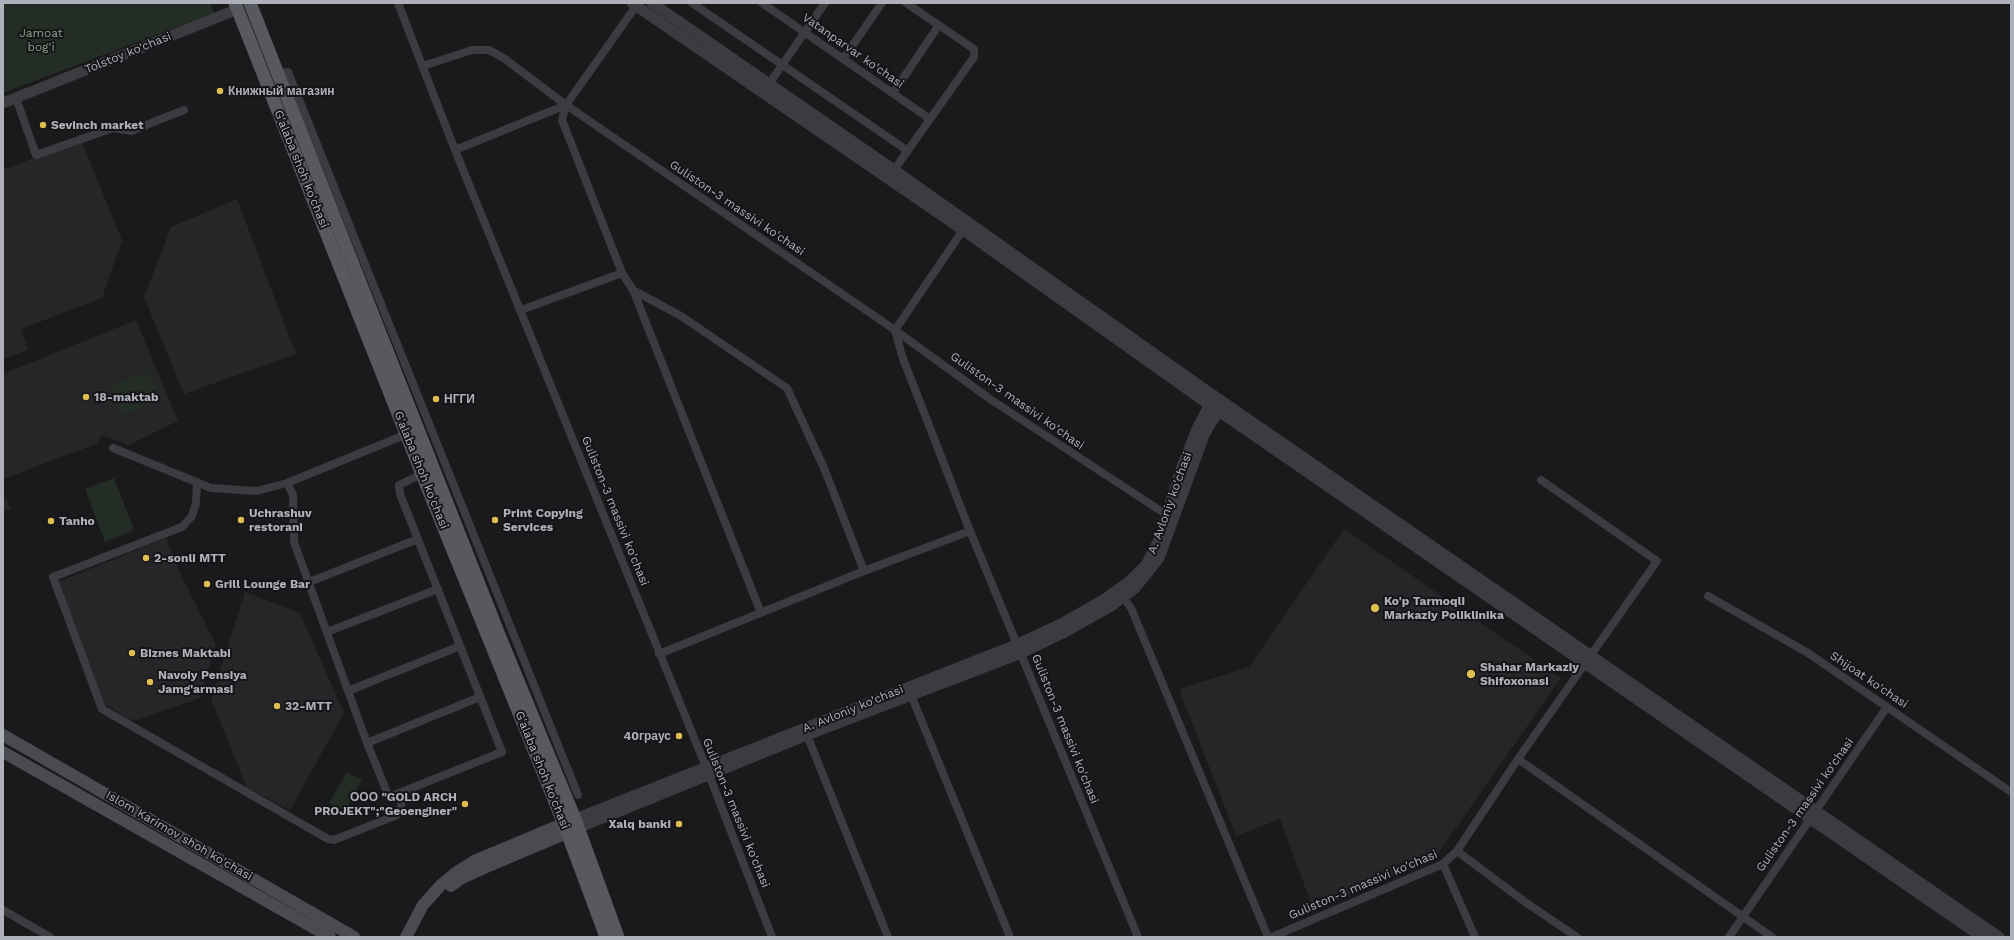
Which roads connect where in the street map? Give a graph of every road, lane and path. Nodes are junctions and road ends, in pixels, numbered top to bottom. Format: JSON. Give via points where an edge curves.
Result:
{"nodes":[{"id":1,"x":251,"y":3,"type":"edge"},
{"id":2,"x":398,"y":3,"type":"edge"},
{"id":3,"x":652,"y":3,"type":"edge"},
{"id":4,"x":692,"y":3,"type":"edge"},
{"id":5,"x":762,"y":3,"type":"edge"},
{"id":6,"x":825,"y":3,"type":"edge"},
{"id":7,"x":882,"y":3,"type":"edge"},
{"id":8,"x":906,"y":3,"type":"edge"},
{"id":9,"x":634,"y":4,"type":"edge"},
{"id":10,"x":236,"y":6,"type":"edge"},
{"id":11,"x":774,"y":6,"type":"edge"},
{"id":12,"x":939,"y":25,"type":"junction"},
{"id":13,"x":804,"y":32,"type":"junction"},
{"id":14,"x":843,"y":59,"type":"junction"},
{"id":15,"x":782,"y":64,"type":"junction"},
{"id":16,"x":423,"y":66,"type":"junction"},
{"id":17,"x":765,"y":86,"type":"junction"},
{"id":18,"x":893,"y":93,"type":"junction"},
{"id":19,"x":16,"y":98,"type":"junction"},
{"id":20,"x":3,"y":102,"type":"edge"},
{"id":21,"x":566,"y":105,"type":"junction"},
{"id":22,"x":184,"y":110,"type":"dead end"},
{"id":23,"x":930,"y":119,"type":"junction"},
{"id":24,"x":455,"y":150,"type":"junction"},
{"id":25,"x":908,"y":151,"type":"junction"},
{"id":26,"x":894,"y":170,"type":"junction"},
{"id":27,"x":962,"y":230,"type":"junction"},
{"id":28,"x":622,"y":273,"type":"junction"},
{"id":29,"x":632,"y":290,"type":"junction"},
{"id":30,"x":521,"y":310,"type":"junction"},
{"id":31,"x":895,"y":330,"type":"junction"},
{"id":32,"x":1211,"y":400,"type":"junction"},
{"id":33,"x":1222,"y":407,"type":"junction"},
{"id":34,"x":407,"y":434,"type":"junction"},
{"id":35,"x":113,"y":448,"type":"dead end"},
{"id":36,"x":422,"y":474,"type":"junction"},
{"id":37,"x":1541,"y":480,"type":"dead end"},
{"id":38,"x":197,"y":482,"type":"junction"},
{"id":39,"x":287,"y":483,"type":"junction"},
{"id":40,"x":1167,"y":515,"type":"junction"},
{"id":41,"x":970,"y":531,"type":"junction"},
{"id":42,"x":418,"y":539,"type":"junction"},
{"id":43,"x":864,"y":571,"type":"junction"},
{"id":44,"x":309,"y":582,"type":"junction"},
{"id":45,"x":438,"y":589,"type":"junction"},
{"id":46,"x":1708,"y":596,"type":"dead end"},
{"id":47,"x":1123,"y":597,"type":"junction"},
{"id":48,"x":761,"y":612,"type":"junction"},
{"id":49,"x":327,"y":632,"type":"junction"},
{"id":50,"x":460,"y":646,"type":"junction"},
{"id":51,"x":1019,"y":648,"type":"junction"},
{"id":52,"x":659,"y":654,"type":"junction"},
{"id":53,"x":1588,"y":659,"type":"junction"},
{"id":54,"x":348,"y":690,"type":"junction"},
{"id":55,"x":911,"y":695,"type":"junction"},
{"id":56,"x":480,"y":697,"type":"junction"},
{"id":57,"x":1887,"y":707,"type":"junction"},
{"id":58,"x":3,"y":735,"type":"edge"},
{"id":59,"x":807,"y":735,"type":"junction"},
{"id":60,"x":367,"y":743,"type":"junction"},
{"id":61,"x":553,"y":751,"type":"junction"},
{"id":62,"x":3,"y":752,"type":"edge"},
{"id":63,"x":1518,"y":759,"type":"junction"},
{"id":64,"x":707,"y":771,"type":"junction"},
{"id":65,"x":404,"y":792,"type":"junction"},
{"id":66,"x":2011,"y":792,"type":"edge"},
{"id":67,"x":578,"y":795,"type":"dead end"},
{"id":68,"x":1813,"y":815,"type":"junction"},
{"id":69,"x":571,"y":826,"type":"junction"},
{"id":70,"x":1457,"y":851,"type":"junction"},
{"id":71,"x":1443,"y":864,"type":"junction"},
{"id":72,"x":3,"y":910,"type":"edge"},
{"id":73,"x":1743,"y":917,"type":"junction"},
{"id":74,"x":50,"y":937,"type":"edge"},
{"id":75,"x":330,"y":937,"type":"edge"},
{"id":76,"x":354,"y":937,"type":"edge"},
{"id":77,"x":406,"y":937,"type":"edge"},
{"id":78,"x":414,"y":937,"type":"edge"},
{"id":79,"x":606,"y":937,"type":"edge"},
{"id":80,"x":618,"y":937,"type":"edge"},
{"id":81,"x":772,"y":937,"type":"edge"},
{"id":82,"x":888,"y":937,"type":"edge"},
{"id":83,"x":1010,"y":937,"type":"edge"},
{"id":84,"x":1138,"y":937,"type":"edge"},
{"id":85,"x":1268,"y":937,"type":"edge"},
{"id":86,"x":1272,"y":937,"type":"edge"},
{"id":87,"x":1475,"y":937,"type":"edge"},
{"id":88,"x":1577,"y":937,"type":"edge"},
{"id":89,"x":1729,"y":937,"type":"edge"},
{"id":90,"x":1772,"y":937,"type":"edge"},
{"id":91,"x":1982,"y":937,"type":"edge"},
{"id":92,"x":1999,"y":937,"type":"edge"}],
"edges":[{"from":1,"to":10,"type":"main road","name":"Tolstoy ko'chasi"},
{"from":1,"to":61,"type":"main road","name":"G'alaba shoh ko'chasi","via":[[418,413],[499,635]]},
{"from":2,"to":16,"type":"street","name":"Guliston-3 massivi ko'chasi"},
{"from":3,"to":17,"type":"street"},
{"from":4,"to":15,"type":"street"},
{"from":5,"to":11,"type":"street","name":"Vatanparvar ko'chasi"},
{"from":6,"to":13,"type":"street"},
{"from":7,"to":14,"type":"street"},
{"from":8,"to":12,"type":"street"},
{"from":9,"to":17,"type":"street"},
{"from":9,"to":21,"type":"street"},
{"from":10,"to":19,"type":"street","name":"Tolstoy ko'chasi"},
{"from":10,"to":34,"type":"main road","name":"G'alaba shoh ko'chasi"},
{"from":11,"to":13,"type":"street","name":"Vatanparvar ko'chasi"},
{"from":12,"to":18,"type":"street"},
{"from":12,"to":23,"type":"street","via":[[974,49],[974,57]]},
{"from":13,"to":14,"type":"street","name":"Vatanparvar ko'chasi"},
{"from":13,"to":15,"type":"street"},
{"from":14,"to":18,"type":"street","name":"Vatanparvar ko'chasi"},
{"from":15,"to":17,"type":"street"},
{"from":15,"to":25,"type":"street"},
{"from":16,"to":21,"type":"street","name":"Guliston-3 massivi ko'chasi","via":[[472,50],[489,50]]},
{"from":16,"to":24,"type":"street","name":"Guliston-3 massivi ko'chasi"},
{"from":17,"to":26,"type":"street"},
{"from":17,"to":27,"type":"street"},
{"from":18,"to":23,"type":"street","name":"Vatanparvar ko'chasi"},
{"from":19,"to":20,"type":"street","name":"Tolstoy ko'chasi"},
{"from":19,"to":22,"type":"street","via":[[36,155],[113,128],[130,130]]},
{"from":21,"to":24,"type":"street"},
{"from":21,"to":28,"type":"street","via":[[562,120]]},
{"from":21,"to":31,"type":"street","name":"Guliston-3 massivi ko'chasi"},
{"from":23,"to":25,"type":"street"},
{"from":24,"to":30,"type":"street","name":"Guliston-3 massivi ko'chasi"},
{"from":25,"to":26,"type":"street"},
{"from":26,"to":32,"type":"street"},
{"from":27,"to":31,"type":"street"},
{"from":27,"to":32,"type":"street"},
{"from":28,"to":29,"type":"street"},
{"from":28,"to":30,"type":"street"},
{"from":29,"to":43,"type":"street","via":[[681,316],[787,388],[824,468]]},
{"from":29,"to":48,"type":"street"},
{"from":30,"to":52,"type":"street","name":"Guliston-3 massivi ko'chasi"},
{"from":31,"to":40,"type":"street","name":"Guliston-3 massivi ko'chasi","via":[[1022,421]]},
{"from":31,"to":41,"type":"street","name":"Guliston-3 massivi ko'chasi","via":[[902,356]]},
{"from":32,"to":33,"type":"street"},
{"from":32,"to":40,"type":"street","name":"A. Avloniy ko'chasi","via":[[1182,466]]},
{"from":33,"to":47,"type":"street","name":"A. Avloniy ko'chasi","via":[[1199,448],[1159,558],[1135,588]]},
{"from":33,"to":53,"type":"street"},
{"from":34,"to":36,"type":"main road","name":"G'alaba shoh ko'chasi"},
{"from":34,"to":39,"type":"street"},
{"from":35,"to":38,"type":"street"},
{"from":36,"to":42,"type":"street","via":[[400,485],[400,494]]},
{"from":36,"to":69,"type":"main road","name":"G'alaba shoh ko'chasi"},
{"from":37,"to":53,"type":"street","name":"Guliston-3 massivi ko'chasi","via":[[1657,561]]},
{"from":38,"to":39,"type":"street","via":[[211,488],[257,491]]},
{"from":38,"to":65,"type":"street","via":[[196,503],[192,516],[182,527],[53,577],[102,709],[328,839],[334,840],[397,815]]},
{"from":39,"to":44,"type":"street","via":[[293,495],[294,542]]},
{"from":40,"to":51,"type":"street","name":"A. Avloniy ko'chasi","via":[[1158,542],[1146,565],[1130,581],[1105,599]]},
{"from":41,"to":43,"type":"street"},
{"from":41,"to":51,"type":"street","name":"Guliston-3 massivi ko'chasi"},
{"from":42,"to":44,"type":"street"},
{"from":42,"to":45,"type":"street"},
{"from":43,"to":48,"type":"street"},
{"from":44,"to":49,"type":"street"},
{"from":45,"to":49,"type":"street"},
{"from":45,"to":50,"type":"street"},
{"from":46,"to":57,"type":"street","name":"Shijoat ko'chasi","via":[[1808,653]]},
{"from":47,"to":51,"type":"street","name":"A. Avloniy ko'chasi","via":[[1065,632]]},
{"from":47,"to":85,"type":"street","via":[[1131,608]]},
{"from":48,"to":52,"type":"street"},
{"from":49,"to":54,"type":"street"},
{"from":50,"to":54,"type":"street"},
{"from":50,"to":56,"type":"street"},
{"from":51,"to":55,"type":"street","name":"A. Avloniy ko'chasi"},
{"from":51,"to":64,"type":"street","name":"A. Avloniy ko'chasi"},
{"from":51,"to":84,"type":"street","name":"Guliston-3 massivi ko'chasi"},
{"from":52,"to":64,"type":"street","name":"Guliston-3 massivi ko'chasi"},
{"from":53,"to":63,"type":"street","name":"Guliston-3 massivi ko'chasi"},
{"from":53,"to":68,"type":"street"},
{"from":54,"to":60,"type":"street"},
{"from":55,"to":59,"type":"street","name":"A. Avloniy ko'chasi"},
{"from":55,"to":83,"type":"street"},
{"from":56,"to":60,"type":"street"},
{"from":56,"to":65,"type":"street","via":[[502,752]]},
{"from":57,"to":66,"type":"street","name":"Shijoat ko'chasi"},
{"from":57,"to":68,"type":"street","name":"Guliston-3 massivi ko'chasi"},
{"from":58,"to":76,"type":"main road","name":"Islom Karimov shoh ko'chasi"},
{"from":59,"to":64,"type":"street","name":"A. Avloniy ko'chasi"},
{"from":59,"to":82,"type":"street"},
{"from":60,"to":65,"type":"street","via":[[389,797]]},
{"from":61,"to":67,"type":"street"},
{"from":61,"to":69,"type":"main road","name":"G'alaba shoh ko'chasi"},
{"from":62,"to":75,"type":"main road","name":"Islom Karimov shoh ko'chasi"},
{"from":63,"to":70,"type":"street","name":"Guliston-3 massivi ko'chasi"},
{"from":63,"to":73,"type":"street"},
{"from":64,"to":69,"type":"street","name":"A. Avloniy ko'chasi"},
{"from":64,"to":81,"type":"street","name":"Guliston-3 massivi ko'chasi"},
{"from":68,"to":73,"type":"street","name":"Guliston-3 massivi ko'chasi"},
{"from":68,"to":91,"type":"street"},
{"from":68,"to":92,"type":"street"},
{"from":69,"to":77,"type":"main road","name":"A. Avloniy ko'chasi","via":[[474,861],[454,874],[424,904]]},
{"from":69,"to":78,"type":"main road","name":"A. Avloniy ko'chasi","via":[[462,878],[432,907]]},
{"from":69,"to":79,"type":"main road","name":"G'alaba shoh ko'chasi"},
{"from":69,"to":80,"type":"main road","name":"G'alaba shoh ko'chasi"},
{"from":70,"to":71,"type":"street","name":"Guliston-3 massivi ko'chasi"},
{"from":70,"to":88,"type":"street"},
{"from":71,"to":86,"type":"street","name":"Guliston-3 massivi ko'chasi"},
{"from":71,"to":87,"type":"street"},
{"from":72,"to":74,"type":"street"},
{"from":73,"to":89,"type":"street","name":"Guliston-3 massivi ko'chasi"},
{"from":73,"to":90,"type":"street"}]}
